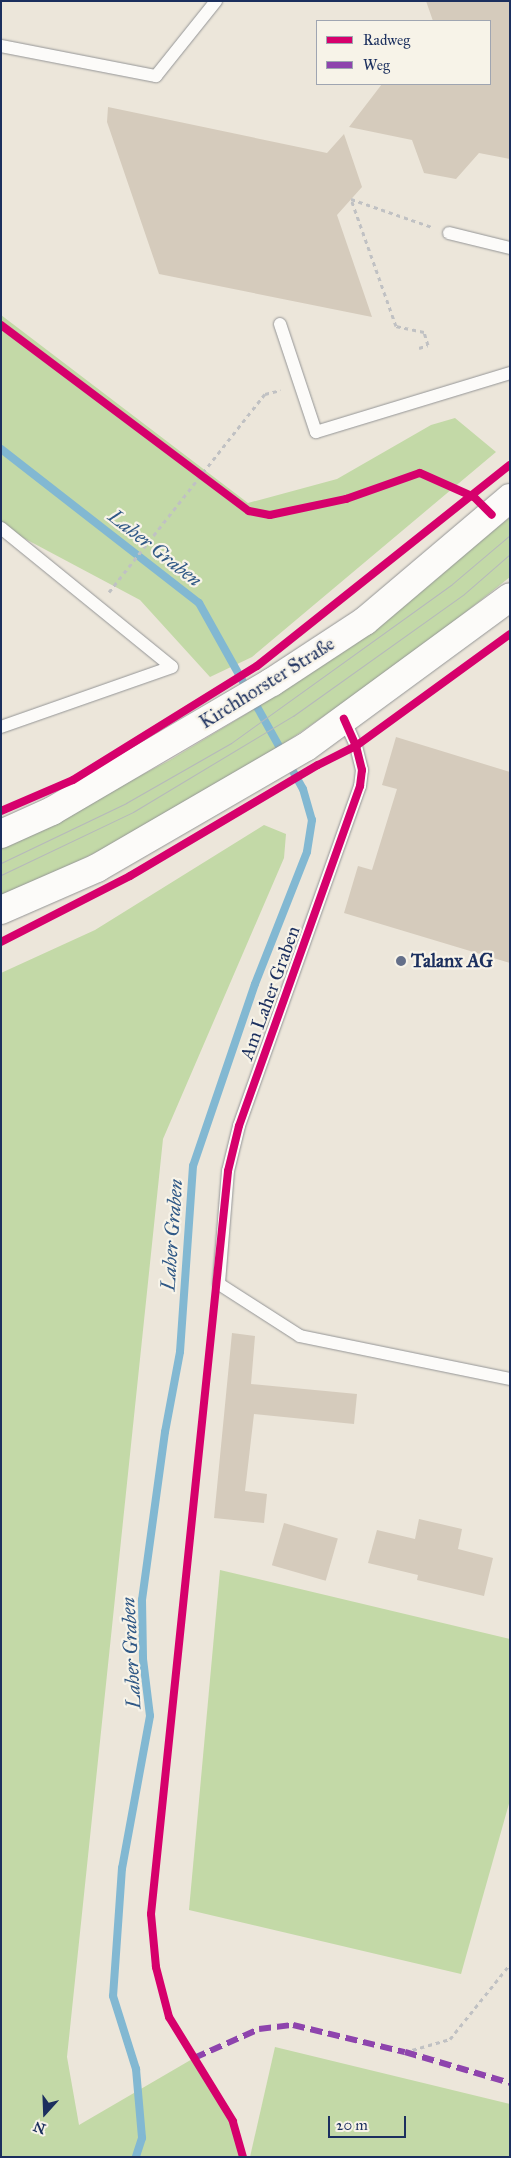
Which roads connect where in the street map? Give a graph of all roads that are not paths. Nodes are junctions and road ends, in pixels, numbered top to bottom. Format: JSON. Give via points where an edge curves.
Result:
{"nodes":[{"id":1,"x":216,"y":1,"type":"edge"},
{"id":2,"x":1,"y":46,"type":"edge"},
{"id":3,"x":449,"y":233,"type":"road end"},
{"id":4,"x":510,"y":248,"type":"edge"},
{"id":5,"x":280,"y":324,"type":"dead end"},
{"id":6,"x":510,"y":372,"type":"edge"},
{"id":7,"x":510,"y":498,"type":"edge"},
{"id":8,"x":1,"y":528,"type":"edge"},
{"id":9,"x":510,"y":597,"type":"edge"},
{"id":10,"x":344,"y":719,"type":"junction"},
{"id":11,"x":1,"y":727,"type":"edge"},
{"id":12,"x":1,"y":834,"type":"edge"},
{"id":13,"x":1,"y":910,"type":"edge"},
{"id":14,"x":510,"y":1379,"type":"edge"}],
"edges":[{"from":1,"to":2,"type":"lane","via":[[156,76]]},
{"from":3,"to":4,"type":"lane"},
{"from":5,"to":6,"type":"lane","via":[[316,432]]},
{"from":7,"to":12,"type":"main road","name":"Kirchhorster Straße","via":[[365,621],[218,715],[52,811]]},
{"from":8,"to":11,"type":"lane","via":[[172,666]]},
{"from":9,"to":10,"type":"main road"},
{"from":10,"to":13,"type":"main road","via":[[255,778],[97,868]]},
{"from":10,"to":14,"type":"lane","name":"Am Laher Graben","via":[[362,770],[360,786],[239,1126],[228,1172],[219,1284],[300,1336]]}]}
